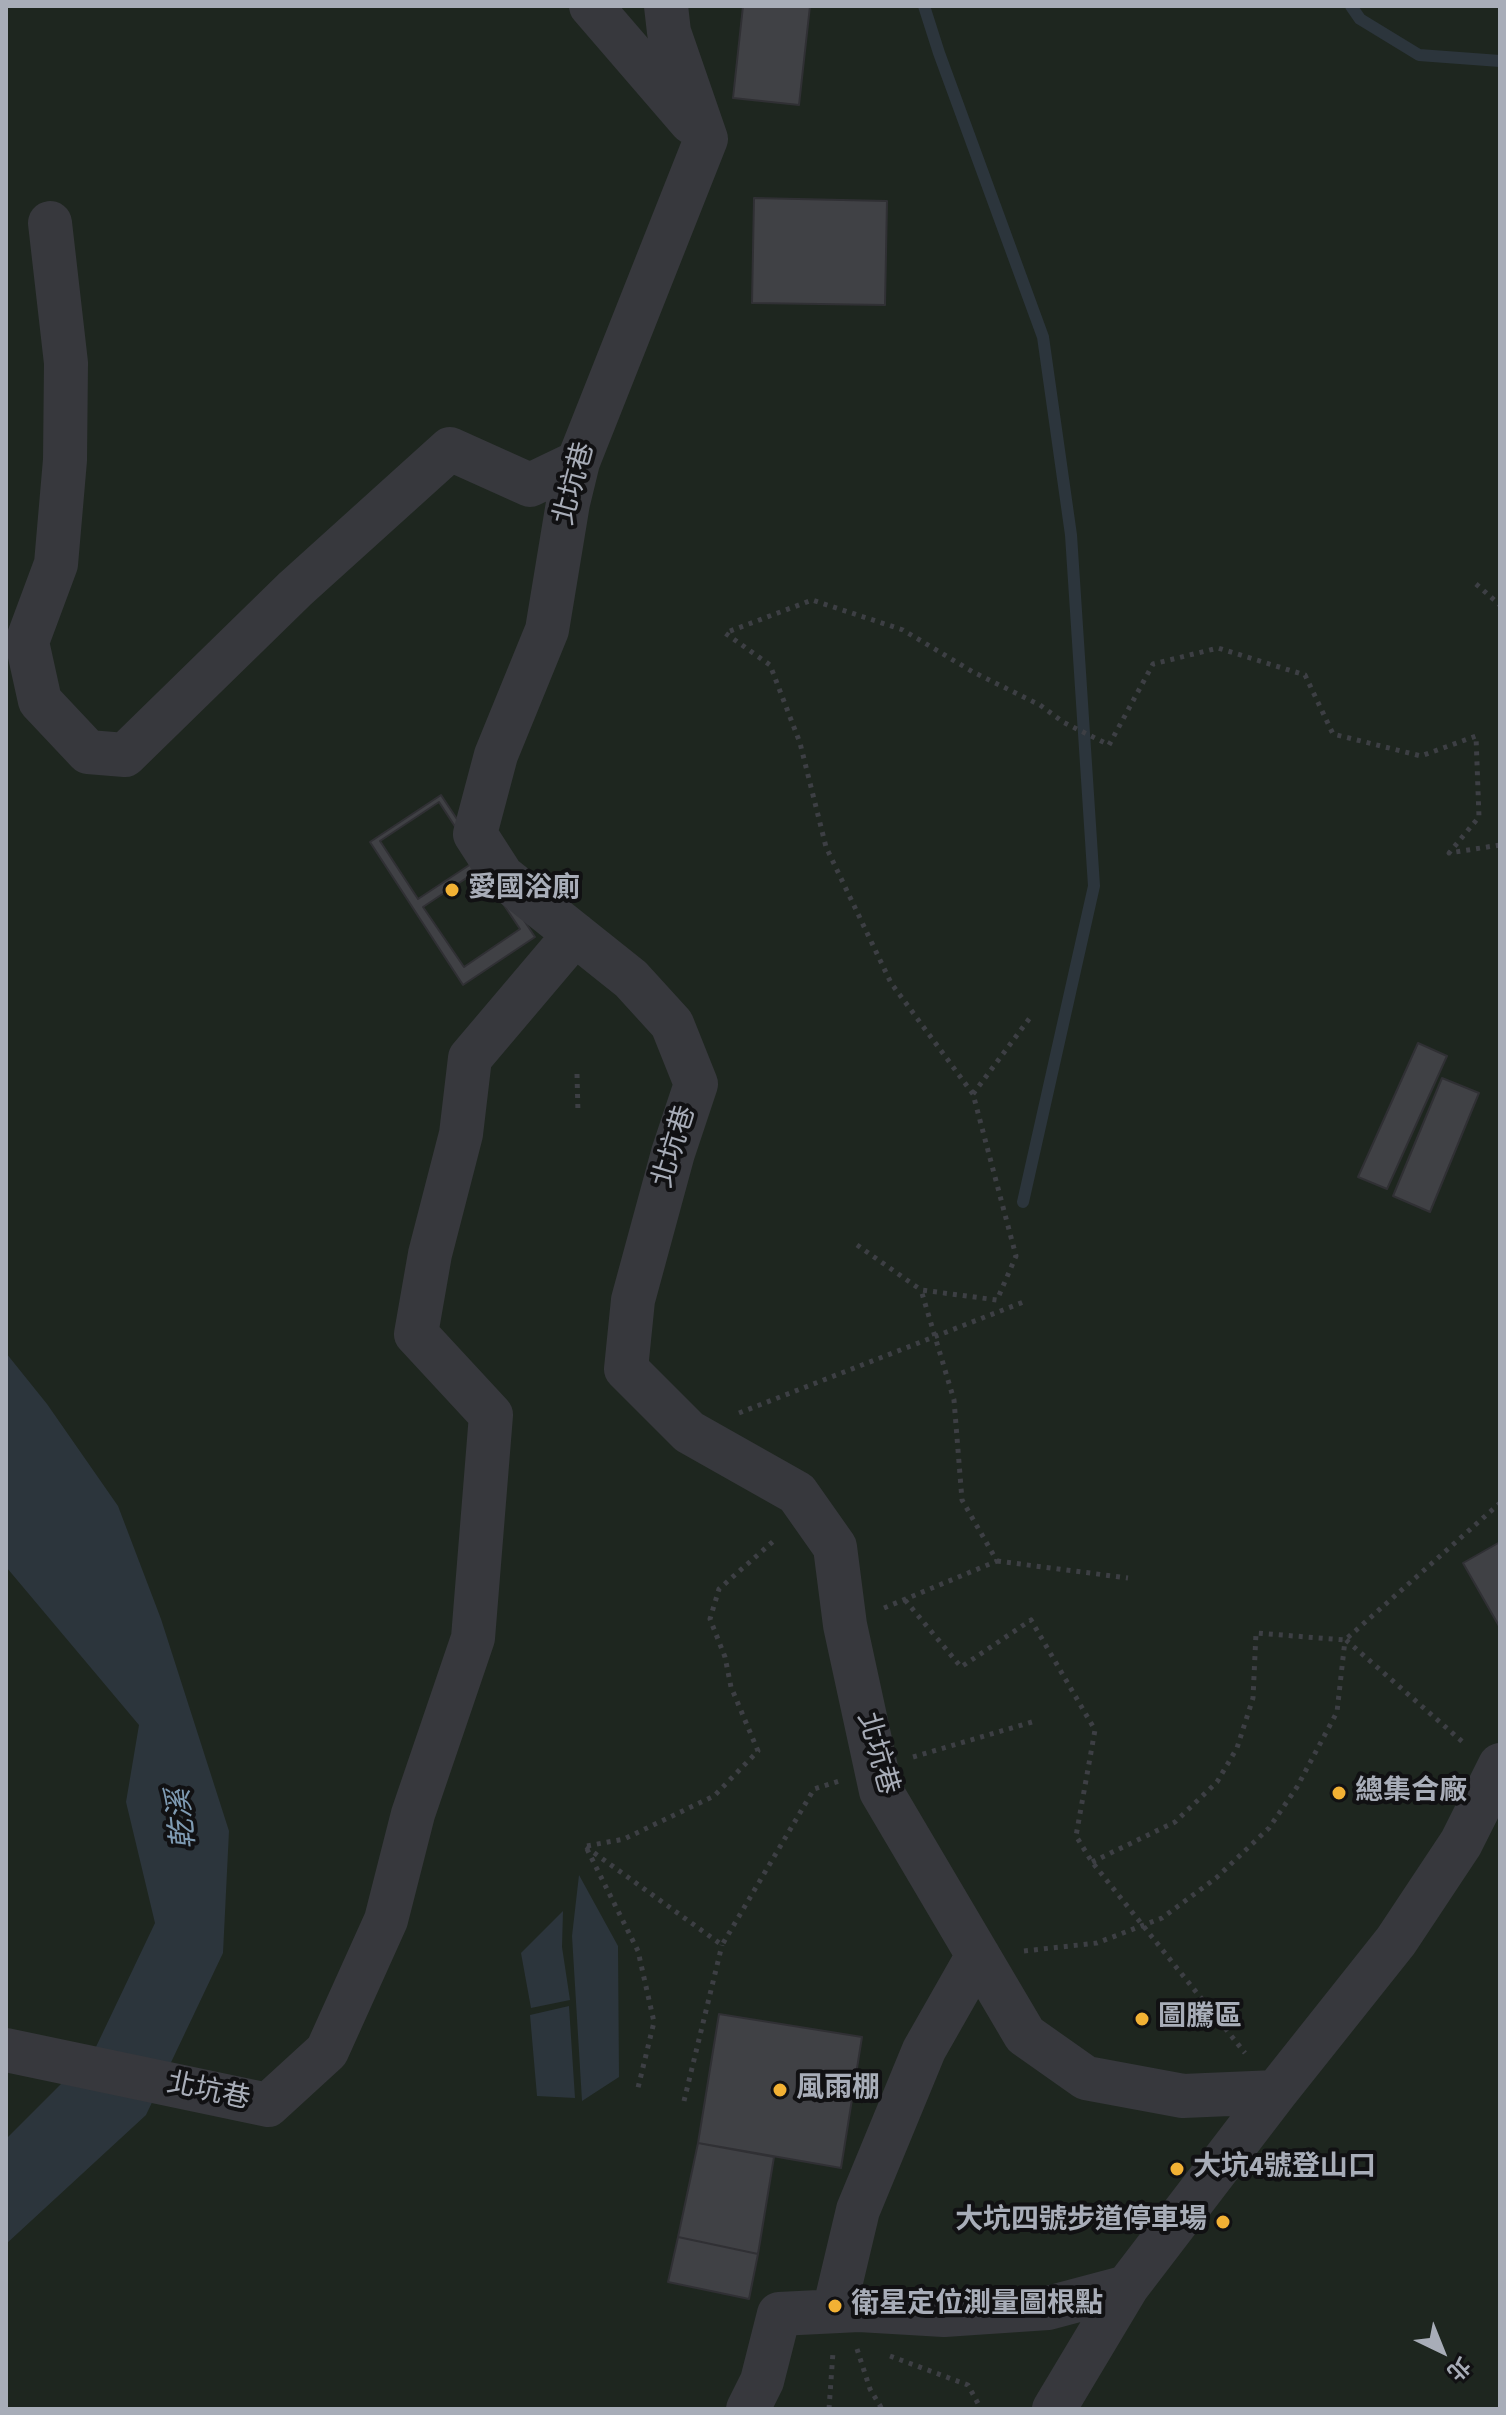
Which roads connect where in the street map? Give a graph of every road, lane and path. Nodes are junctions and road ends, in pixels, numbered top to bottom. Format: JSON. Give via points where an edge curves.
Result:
{"nodes":[{"id":1,"x":591,"y":6,"type":"edge"},
{"id":2,"x":666,"y":6,"type":"edge"},
{"id":3,"x":706,"y":139,"type":"junction"},
{"id":4,"x":50,"y":223,"type":"dead end"},
{"id":5,"x":578,"y":462,"type":"junction"},
{"id":6,"x":1476,"y":584,"type":"dead end"},
{"id":7,"x":1500,"y":605,"type":"edge"},
{"id":8,"x":1500,"y":845,"type":"edge"},
{"id":9,"x":575,"y":934,"type":"junction"},
{"id":10,"x":1032,"y":1015,"type":"dead end"},
{"id":11,"x":577,"y":1074,"type":"dead end"},
{"id":12,"x":973,"y":1094,"type":"junction"},
{"id":13,"x":578,"y":1113,"type":"dead end"},
{"id":14,"x":857,"y":1245,"type":"dead end"},
{"id":15,"x":921,"y":1290,"type":"junction"},
{"id":16,"x":1026,"y":1301,"type":"dead end"},
{"id":17,"x":935,"y":1336,"type":"junction"},
{"id":18,"x":689,"y":1432,"type":"junction"},
{"id":19,"x":1500,"y":1503,"type":"edge"},
{"id":20,"x":807,"y":1507,"type":"junction"},
{"id":21,"x":997,"y":1561,"type":"junction"},
{"id":22,"x":1128,"y":1578,"type":"dead end"},
{"id":23,"x":905,"y":1600,"type":"junction"},
{"id":24,"x":845,"y":1625,"type":"junction"},
{"id":25,"x":1345,"y":1640,"type":"junction"},
{"id":26,"x":1032,"y":1722,"type":"dead end"},
{"id":27,"x":1484,"y":1756,"type":"edge"},
{"id":28,"x":876,"y":1768,"type":"junction"},
{"id":29,"x":586,"y":1847,"type":"junction"},
{"id":30,"x":1092,"y":1862,"type":"junction"},
{"id":31,"x":1143,"y":1926,"type":"junction"},
{"id":32,"x":722,"y":1945,"type":"junction"},
{"id":33,"x":978,"y":1955,"type":"junction"},
{"id":34,"x":6,"y":2050,"type":"edge"},
{"id":35,"x":637,"y":2092,"type":"dead end"},
{"id":36,"x":1276,"y":2092,"type":"junction"},
{"id":37,"x":684,"y":2101,"type":"dead end"},
{"id":38,"x":1127,"y":2287,"type":"junction"},
{"id":39,"x":834,"y":2311,"type":"junction"},
{"id":40,"x":869,"y":2348,"type":"dead end"},
{"id":41,"x":882,"y":2353,"type":"dead end"},
{"id":42,"x":748,"y":2409,"type":"edge"},
{"id":43,"x":829,"y":2409,"type":"edge"},
{"id":44,"x":882,"y":2409,"type":"edge"},
{"id":45,"x":981,"y":2409,"type":"edge"},
{"id":46,"x":1054,"y":2409,"type":"edge"}],
"edges":[{"from":1,"to":3,"type":"street"},
{"from":2,"to":3,"type":"street","via":[[669,32]]},
{"from":3,"to":5,"type":"street","name":"北坑巷"},
{"from":4,"to":5,"type":"street","via":[[66,363],[65,460],[56,564],[27,642],[40,701],[88,752],[125,755],[295,589],[450,449],[530,485]]},
{"from":5,"to":9,"type":"street","name":"北坑巷","via":[[547,630],[496,755],[475,834],[502,876]]},
{"from":6,"to":7,"type":"path"},
{"from":8,"to":12,"type":"path","via":[[1449,853],[1479,817],[1476,736],[1421,756],[1333,734],[1305,675],[1218,648],[1153,664],[1109,745],[903,630],[812,600],[725,633],[770,665],[800,743],[826,847],[891,983]]},
{"from":9,"to":18,"type":"street","name":"北坑巷","via":[[631,979],[672,1024],[696,1084],[633,1300],[626,1369]]},
{"from":9,"to":34,"type":"street","name":"北坑巷","via":[[470,1058],[461,1134],[416,1334],[491,1415],[473,1638],[413,1814],[386,1920],[327,2051],[268,2105]]},
{"from":10,"to":12,"type":"path"},
{"from":11,"to":13,"type":"path"},
{"from":12,"to":15,"type":"path","via":[[1016,1256],[997,1300]]},
{"from":14,"to":15,"type":"path"},
{"from":15,"to":17,"type":"path"},
{"from":16,"to":17,"type":"path"},
{"from":17,"to":18,"type":"path"},
{"from":17,"to":21,"type":"path","via":[[954,1400],[962,1500]]},
{"from":18,"to":20,"type":"street","name":"北坑巷","via":[[797,1493]]},
{"from":19,"to":25,"type":"path"},
{"from":20,"to":24,"type":"street","name":"北坑巷","via":[[835,1547]]},
{"from":20,"to":29,"type":"path","via":[[719,1589],[710,1619],[758,1751],[714,1796],[624,1839]]},
{"from":21,"to":22,"type":"path"},
{"from":21,"to":23,"type":"path"},
{"from":23,"to":24,"type":"path"},
{"from":23,"to":30,"type":"path","via":[[961,1667],[1031,1620],[1095,1730],[1076,1836]]},
{"from":24,"to":28,"type":"street","name":"北坑巷"},
{"from":25,"to":27,"type":"path"},
{"from":25,"to":30,"type":"path","via":[[1256,1633],[1253,1698],[1237,1748],[1217,1782],[1175,1822]]},
{"from":25,"to":31,"type":"path","via":[[1337,1712],[1269,1828],[1216,1878]]},
{"from":26,"to":28,"type":"path"},
{"from":27,"to":36,"type":"street","via":[[1461,1843],[1396,1941]]},
{"from":28,"to":32,"type":"path","via":[[814,1789]]},
{"from":28,"to":33,"type":"street","name":"北坑巷","via":[[881,1791]]},
{"from":29,"to":32,"type":"path"},
{"from":29,"to":35,"type":"path","via":[[638,1951],[654,2022]]},
{"from":30,"to":31,"type":"path"},
{"from":31,"to":33,"type":"path","via":[[1097,1943]]},
{"from":31,"to":36,"type":"path"},
{"from":32,"to":37,"type":"path"},
{"from":33,"to":36,"type":"street","name":"北坑巷","via":[[1025,2035],[1086,2078],[1183,2096]]},
{"from":33,"to":39,"type":"street","via":[[924,2050],[858,2210]]},
{"from":36,"to":38,"type":"street"},
{"from":38,"to":39,"type":"street","via":[[1048,2308],[944,2315]]},
{"from":38,"to":46,"type":"street"},
{"from":39,"to":42,"type":"street","via":[[779,2314],[762,2381]]},
{"from":39,"to":43,"type":"path"},
{"from":40,"to":44,"type":"path","via":[[855,2343]]},
{"from":41,"to":45,"type":"path","via":[[968,2385]]}]}
